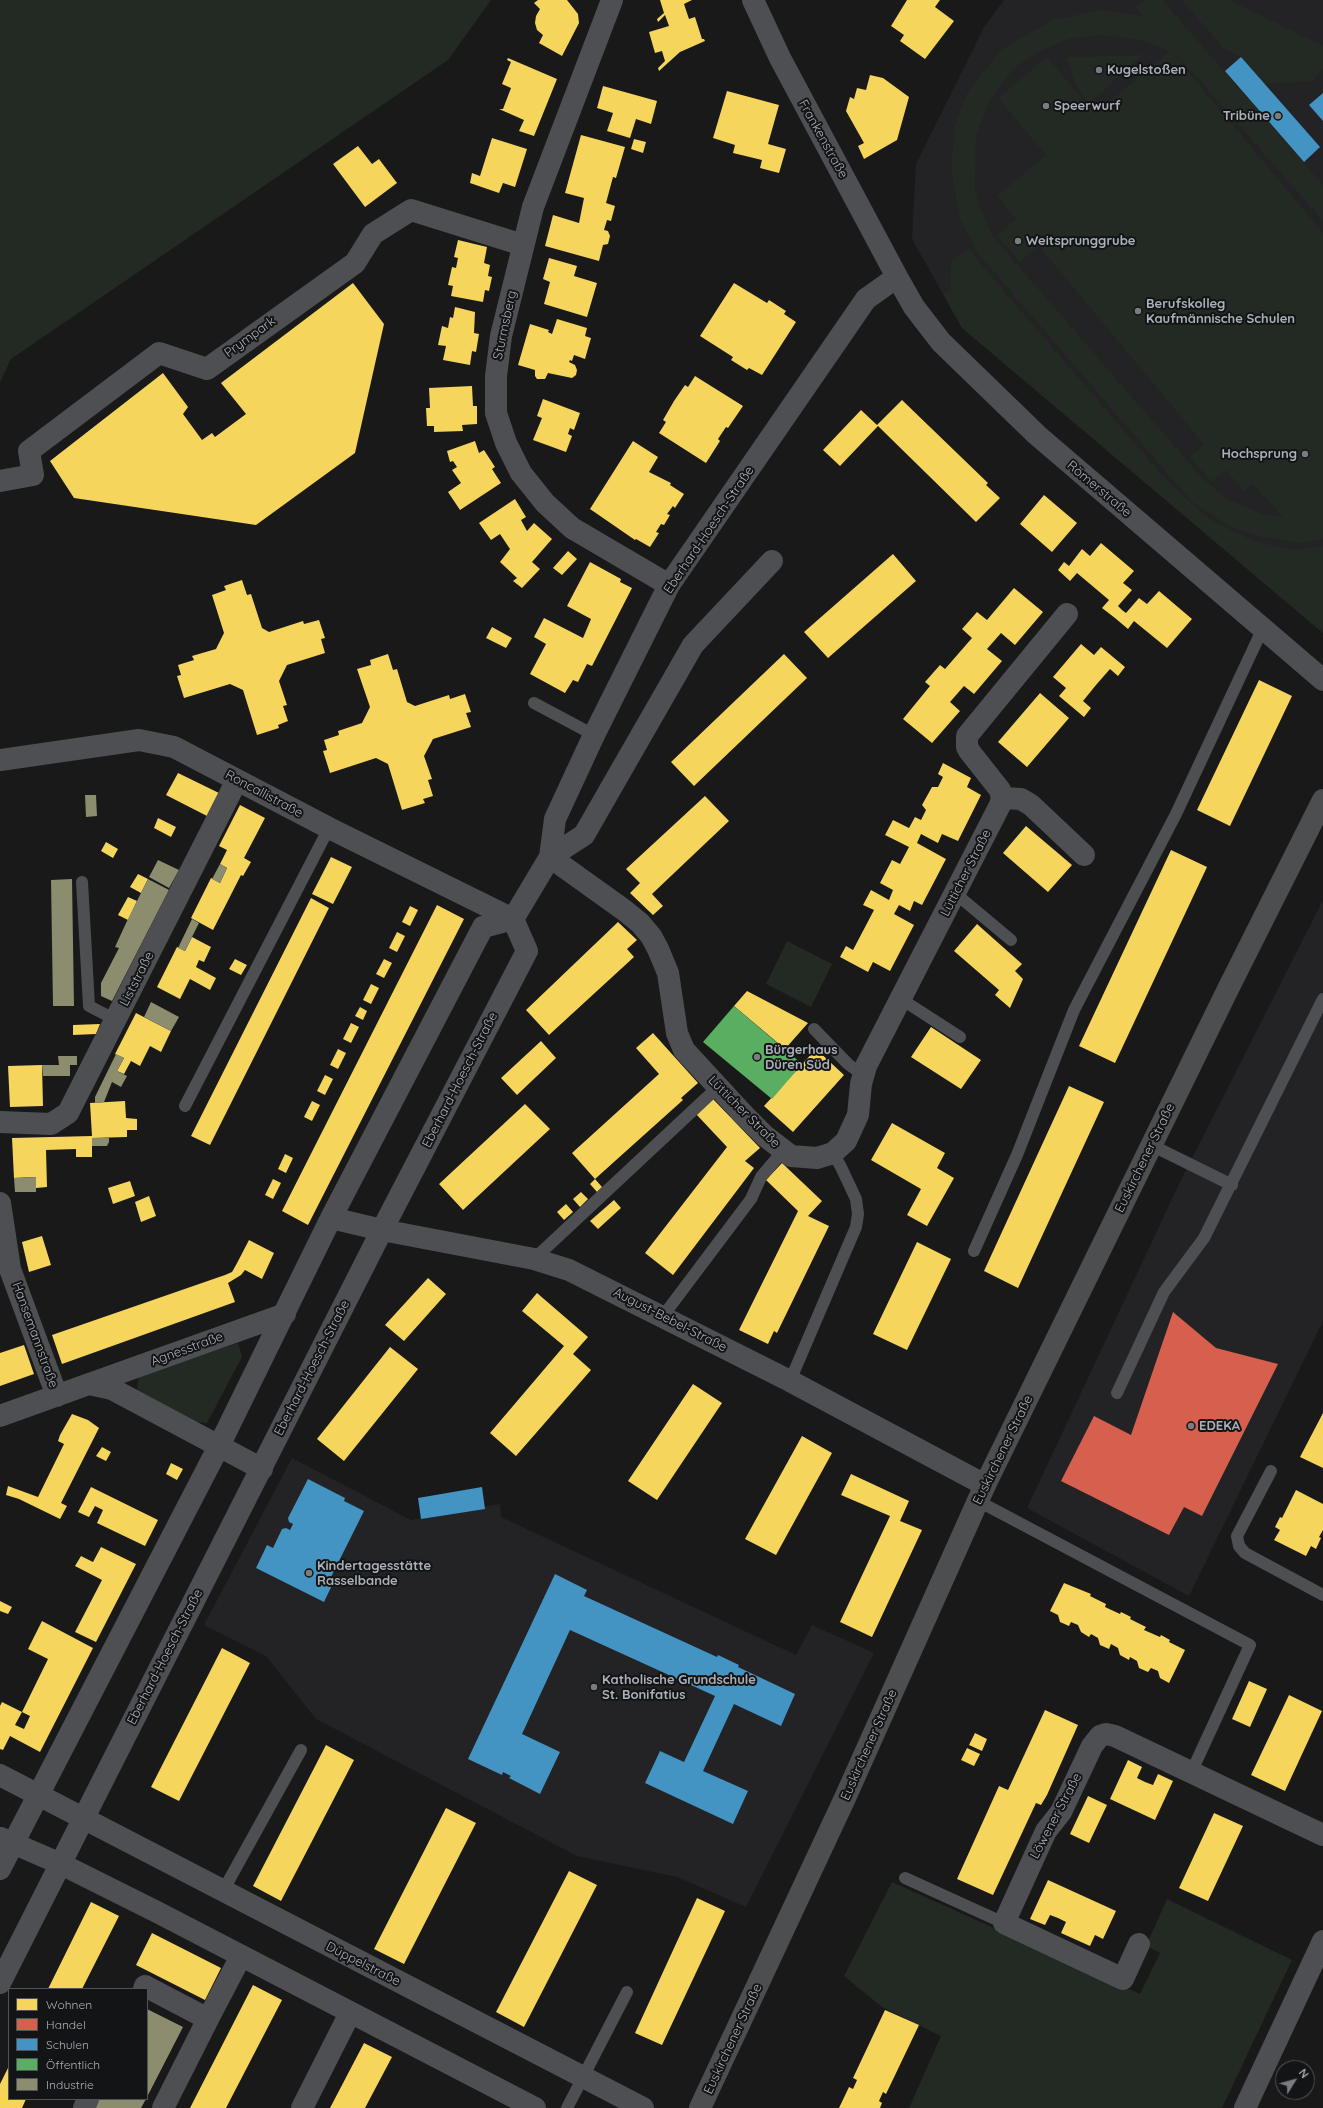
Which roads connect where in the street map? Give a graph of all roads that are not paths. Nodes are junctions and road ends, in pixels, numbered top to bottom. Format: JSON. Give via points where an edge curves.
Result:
{"nodes":[{"id":1,"x":612,"y":0,"type":"edge"},
{"id":2,"x":753,"y":0,"type":"edge"},
{"id":3,"x":523,"y":245,"type":"junction"},
{"id":4,"x":897,"y":276,"type":"junction"},
{"id":5,"x":0,"y":481,"type":"edge"},
{"id":6,"x":772,"y":561,"type":"dead end"},
{"id":7,"x":669,"y":585,"type":"junction"},
{"id":8,"x":1067,"y":614,"type":"dead end"},
{"id":9,"x":1263,"y":628,"type":"junction"},
{"id":10,"x":1323,"y":680,"type":"edge"},
{"id":11,"x":534,"y":703,"type":"dead end"},
{"id":12,"x":594,"y":735,"type":"junction"},
{"id":13,"x":0,"y":760,"type":"edge"},
{"id":14,"x":237,"y":780,"type":"junction"},
{"id":15,"x":1002,"y":798,"type":"junction"},
{"id":16,"x":1323,"y":800,"type":"edge"},
{"id":17,"x":329,"y":828,"type":"junction"},
{"id":18,"x":1084,"y":855,"type":"dead end"},
{"id":19,"x":550,"y":857,"type":"junction"},
{"id":20,"x":82,"y":882,"type":"dead end"},
{"id":21,"x":956,"y":894,"type":"junction"},
{"id":22,"x":513,"y":918,"type":"junction"},
{"id":23,"x":1011,"y":940,"type":"dead end"},
{"id":24,"x":901,"y":999,"type":"junction"},
{"id":25,"x":1323,"y":999,"type":"edge"},
{"id":26,"x":116,"y":1020,"type":"junction"},
{"id":27,"x":814,"y":1029,"type":"dead end"},
{"id":28,"x":960,"y":1036,"type":"dead end"},
{"id":29,"x":861,"y":1084,"type":"junction"},
{"id":30,"x":718,"y":1087,"type":"junction"},
{"id":31,"x":185,"y":1106,"type":"dead end"},
{"id":32,"x":0,"y":1122,"type":"edge"},
{"id":33,"x":1151,"y":1145,"type":"junction"},
{"id":34,"x":783,"y":1151,"type":"junction"},
{"id":35,"x":833,"y":1153,"type":"junction"},
{"id":36,"x":1232,"y":1184,"type":"junction"},
{"id":37,"x":0,"y":1203,"type":"edge"},
{"id":38,"x":331,"y":1218,"type":"junction"},
{"id":39,"x":382,"y":1230,"type":"junction"},
{"id":40,"x":974,"y":1251,"type":"dead end"},
{"id":41,"x":534,"y":1259,"type":"junction"},
{"id":42,"x":285,"y":1314,"type":"junction"},
{"id":43,"x":663,"y":1316,"type":"junction"},
{"id":44,"x":790,"y":1381,"type":"junction"},
{"id":45,"x":89,"y":1384,"type":"junction"},
{"id":46,"x":1117,"y":1393,"type":"dead end"},
{"id":47,"x":57,"y":1396,"type":"junction"},
{"id":48,"x":0,"y":1416,"type":"edge"},
{"id":49,"x":219,"y":1446,"type":"junction"},
{"id":50,"x":262,"y":1469,"type":"junction"},
{"id":51,"x":1271,"y":1471,"type":"dead end"},
{"id":52,"x":982,"y":1493,"type":"junction"},
{"id":53,"x":1323,"y":1595,"type":"edge"},
{"id":54,"x":301,"y":1750,"type":"dead end"},
{"id":55,"x":1191,"y":1773,"type":"junction"},
{"id":56,"x":0,"y":1774,"type":"edge"},
{"id":57,"x":38,"y":1794,"type":"junction"},
{"id":58,"x":83,"y":1818,"type":"junction"},
{"id":59,"x":1323,"y":1835,"type":"edge"},
{"id":60,"x":7,"y":1840,"type":"edge"},
{"id":61,"x":61,"y":1864,"type":"junction"},
{"id":62,"x":0,"y":1870,"type":"edge"},
{"id":63,"x":905,"y":1878,"type":"dead end"},
{"id":64,"x":223,"y":1891,"type":"junction"},
{"id":65,"x":1004,"y":1923,"type":"junction"},
{"id":66,"x":1323,"y":1941,"type":"edge"},
{"id":67,"x":1139,"y":1944,"type":"dead end"},
{"id":68,"x":241,"y":1956,"type":"junction"},
{"id":69,"x":0,"y":1983,"type":"edge"},
{"id":70,"x":144,"y":1988,"type":"edge"},
{"id":71,"x":627,"y":1992,"type":"dead end"},
{"id":72,"x":350,"y":2014,"type":"junction"},
{"id":73,"x":208,"y":2019,"type":"junction"},
{"id":74,"x":583,"y":2077,"type":"junction"},
{"id":75,"x":526,"y":2106,"type":"edge"},
{"id":76,"x":163,"y":2108,"type":"edge"},
{"id":77,"x":302,"y":2108,"type":"edge"},
{"id":78,"x":567,"y":2108,"type":"edge"},
{"id":79,"x":643,"y":2108,"type":"edge"},
{"id":80,"x":700,"y":2108,"type":"edge"},
{"id":81,"x":1245,"y":2108,"type":"edge"}],
"edges":[{"from":1,"to":3,"type":"street","name":"Sturmsberg","via":[[533,207]]},
{"from":2,"to":4,"type":"street","name":"Frankenstraße","via":[[783,64]]},
{"from":3,"to":5,"type":"street","name":"Prympark","via":[[411,210],[373,234],[355,263],[206,368],[159,353],[29,451],[33,475]]},
{"from":3,"to":7,"type":"street","name":"Sturmsberg","via":[[501,336],[496,376],[496,413],[506,443],[521,473],[545,503],[572,528]]},
{"from":4,"to":7,"type":"street","name":"Eberhard-Hoesch-Straße","via":[[866,299]]},
{"from":4,"to":9,"type":"street","name":"Römerstraße","via":[[914,307],[941,342],[1037,435]]},
{"from":6,"to":19,"type":"street","name":"Eberhard-Hoesch-Straße","via":[[693,645],[584,835]]},
{"from":7,"to":12,"type":"street","name":"Eberhard-Hoesch-Straße"},
{"from":8,"to":15,"type":"street","via":[[967,736],[967,747],[1000,790]]},
{"from":9,"to":10,"type":"street","name":"Römerstraße"},
{"from":9,"to":40,"type":"lane","via":[[1176,814],[1074,1010],[1017,1155]]},
{"from":11,"to":12,"type":"lane"},
{"from":12,"to":19,"type":"street","name":"Eberhard-Hoesch-Straße","via":[[555,819]]},
{"from":13,"to":14,"type":"street","name":"Roncallistraße","via":[[139,740],[174,747]]},
{"from":14,"to":17,"type":"street","name":"Roncallistraße"},
{"from":14,"to":26,"type":"street","name":"Liststraße"},
{"from":15,"to":18,"type":"street","via":[[1020,799],[1031,805]]},
{"from":15,"to":21,"type":"street","name":"Lütticher Straße"},
{"from":16,"to":33,"type":"street","name":"Euskirchener Straße"},
{"from":17,"to":22,"type":"street","name":"Roncallistraße"},
{"from":17,"to":31,"type":"lane"},
{"from":19,"to":22,"type":"street","name":"Eberhard-Hoesch-Straße"},
{"from":19,"to":30,"type":"street","name":"Lütticher Straße","via":[[624,910],[651,936],[668,973],[676,1033],[684,1050]]},
{"from":20,"to":26,"type":"lane","via":[[89,1006]]},
{"from":21,"to":23,"type":"lane"},
{"from":21,"to":24,"type":"street","name":"Lütticher Straße"},
{"from":22,"to":38,"type":"street","via":[[483,927]]},
{"from":22,"to":39,"type":"street","name":"Eberhard-Hoesch-Straße","via":[[527,951]]},
{"from":24,"to":28,"type":"lane"},
{"from":24,"to":29,"type":"street","name":"Lütticher Straße","via":[[866,1066]]},
{"from":25,"to":36,"type":"lane"},
{"from":26,"to":32,"type":"street","name":"Liststraße","via":[[68,1113],[51,1124]]},
{"from":27,"to":29,"type":"lane","via":[[848,1064],[863,1074]]},
{"from":29,"to":35,"type":"street","name":"Lütticher Straße","via":[[858,1115],[846,1141]]},
{"from":30,"to":34,"type":"street","name":"Lütticher Straße"},
{"from":30,"to":41,"type":"lane"},
{"from":33,"to":36,"type":"lane"},
{"from":33,"to":52,"type":"street","name":"Euskirchener Straße"},
{"from":34,"to":35,"type":"street","name":"Lütticher Straße","via":[[791,1156],[805,1158],[817,1158]]},
{"from":34,"to":43,"type":"lane","via":[[761,1177],[751,1199]]},
{"from":35,"to":44,"type":"lane","via":[[856,1198],[856,1227]]},
{"from":36,"to":46,"type":"lane","via":[[1204,1238],[1164,1292]]},
{"from":37,"to":47,"type":"street","name":"Hansemannstraße","via":[[10,1269]]},
{"from":38,"to":39,"type":"street","name":"August-Bebel-Straße"},
{"from":38,"to":42,"type":"street"},
{"from":39,"to":41,"type":"street","name":"August-Bebel-Straße"},
{"from":39,"to":50,"type":"street","name":"Eberhard-Hoesch-Straße"},
{"from":41,"to":43,"type":"street","name":"August-Bebel-Straße","via":[[569,1270]]},
{"from":42,"to":45,"type":"street","name":"Agnesstraße"},
{"from":42,"to":49,"type":"street"},
{"from":43,"to":44,"type":"street","name":"August-Bebel-Straße"},
{"from":44,"to":52,"type":"street","name":"August-Bebel-Straße"},
{"from":45,"to":47,"type":"street","name":"Agnesstraße"},
{"from":45,"to":49,"type":"street","via":[[112,1389]]},
{"from":47,"to":48,"type":"street","name":"Agnesstraße"},
{"from":49,"to":50,"type":"street"},
{"from":49,"to":57,"type":"street"},
{"from":50,"to":58,"type":"street","name":"Eberhard-Hoesch-Straße"},
{"from":51,"to":53,"type":"lane","via":[[1237,1536],[1238,1546],[1245,1554]]},
{"from":52,"to":55,"type":"lane","via":[[1250,1645]]},
{"from":52,"to":80,"type":"street","name":"Euskirchener Straße","via":[[845,1798]]},
{"from":54,"to":64,"type":"lane"},
{"from":55,"to":59,"type":"street","name":"Löwener Straße"},
{"from":55,"to":65,"type":"street","name":"Löwener Straße","via":[[1115,1736],[1100,1736],[1092,1746],[1062,1812],[1046,1831]]},
{"from":56,"to":57,"type":"street"},
{"from":57,"to":58,"type":"street"},
{"from":57,"to":60,"type":"street"},
{"from":58,"to":61,"type":"street","name":"Eberhard-Hoesch-Straße"},
{"from":58,"to":64,"type":"street","name":"Düppelstraße"},
{"from":60,"to":61,"type":"street"},
{"from":60,"to":62,"type":"street"},
{"from":61,"to":68,"type":"street"},
{"from":61,"to":69,"type":"street","name":"Eberhard-Hoesch-Straße"},
{"from":63,"to":65,"type":"lane"},
{"from":64,"to":74,"type":"street","name":"Düppelstraße"},
{"from":65,"to":67,"type":"street","via":[[1123,1979]]},
{"from":66,"to":81,"type":"street"},
{"from":68,"to":72,"type":"street"},
{"from":68,"to":73,"type":"street"},
{"from":70,"to":73,"type":"street","via":[[145,1986]]},
{"from":71,"to":74,"type":"lane"},
{"from":72,"to":75,"type":"street"},
{"from":72,"to":77,"type":"street"},
{"from":73,"to":76,"type":"street"},
{"from":74,"to":78,"type":"lane"},
{"from":74,"to":79,"type":"street","name":"Düppelstraße"}]}
